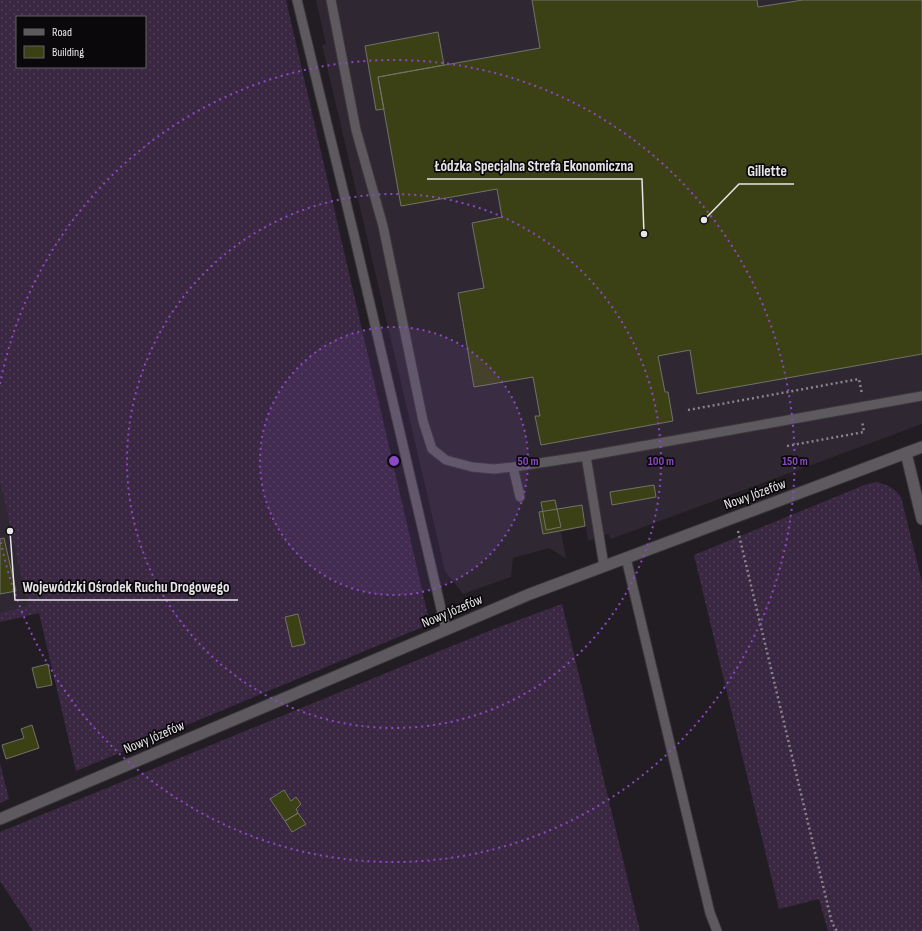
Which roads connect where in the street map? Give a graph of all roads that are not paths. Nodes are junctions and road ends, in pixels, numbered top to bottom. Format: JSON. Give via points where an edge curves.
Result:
{"nodes":[{"id":1,"x":296,"y":0,"type":"edge"},
{"id":2,"x":331,"y":0,"type":"edge"},
{"id":3,"x":922,"y":396,"type":"edge"},
{"id":4,"x":922,"y":448,"type":"edge"},
{"id":5,"x":906,"y":453,"type":"junction"},
{"id":6,"x":586,"y":456,"type":"junction"},
{"id":7,"x":514,"y":467,"type":"junction"},
{"id":8,"x":520,"y":497,"type":"dead end"},
{"id":9,"x":922,"y":519,"type":"edge"},
{"id":10,"x":626,"y":558,"type":"junction"},
{"id":11,"x":604,"y":566,"type":"junction"},
{"id":12,"x":446,"y":630,"type":"junction"},
{"id":13,"x":0,"y":818,"type":"edge"},
{"id":14,"x":716,"y":931,"type":"edge"}],
"edges":[{"from":1,"to":12,"type":"lane"},
{"from":2,"to":7,"type":"lane","via":[[356,130],[383,226],[423,421],[432,449],[446,460],[472,467]]},
{"from":3,"to":6,"type":"lane"},
{"from":4,"to":5,"type":"street","name":"Nowy Józefów"},
{"from":5,"to":9,"type":"street"},
{"from":5,"to":10,"type":"street","name":"Nowy Józefów"},
{"from":6,"to":7,"type":"lane"},
{"from":6,"to":11,"type":"lane"},
{"from":7,"to":8,"type":"lane"},
{"from":10,"to":11,"type":"street","name":"Nowy Józefów"},
{"from":10,"to":14,"type":"lane"},
{"from":11,"to":12,"type":"street","name":"Nowy Józefów"},
{"from":12,"to":13,"type":"street","name":"Nowy Józefów"}]}
